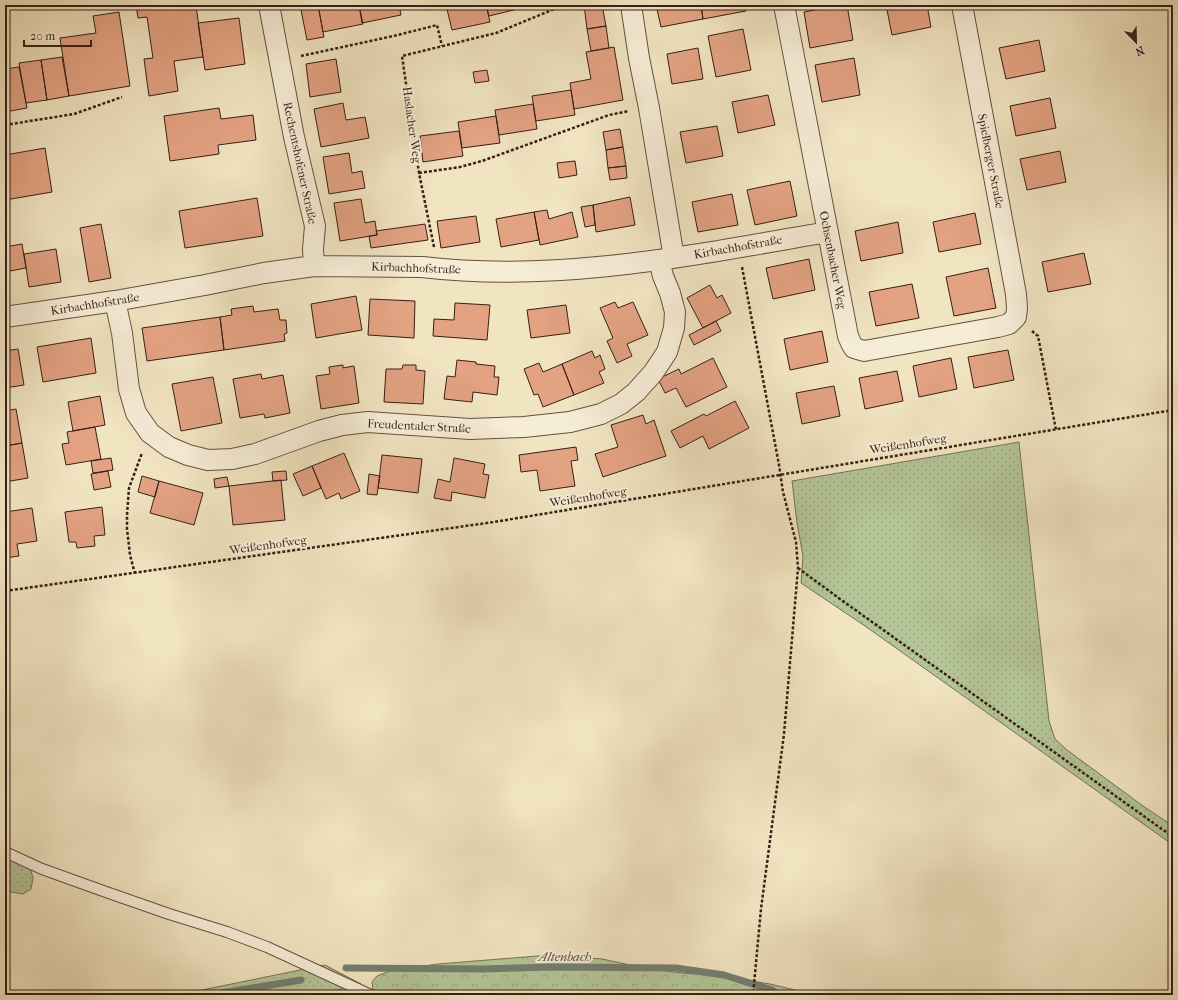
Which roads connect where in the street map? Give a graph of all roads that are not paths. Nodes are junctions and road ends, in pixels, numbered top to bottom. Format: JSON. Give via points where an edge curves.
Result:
{"nodes":[{"id":1,"x":269,"y":5,"type":"edge"},
{"id":2,"x":631,"y":5,"type":"edge"},
{"id":3,"x":784,"y":5,"type":"edge"},
{"id":4,"x":962,"y":5,"type":"edge"},
{"id":5,"x":828,"y":232,"type":"junction"},
{"id":6,"x":666,"y":259,"type":"junction"},
{"id":7,"x":314,"y":266,"type":"junction"},
{"id":8,"x":115,"y":301,"type":"junction"},
{"id":9,"x":5,"y":317,"type":"edge"},
{"id":10,"x":1016,"y":317,"type":"joint"},
{"id":11,"x":5,"y":852,"type":"edge"},
{"id":12,"x":371,"y":995,"type":"edge"}],
"edges":[{"from":1,"to":7,"type":"street","name":"Rechentshofener Straße","via":[[294,137],[315,226]]},
{"from":2,"to":6,"type":"street","via":[[649,108]]},
{"from":3,"to":5,"type":"street","name":"Ochsenbacher Weg"},
{"from":4,"to":10,"type":"street","name":"Spielberger Straße","via":[[1016,294]]},
{"from":5,"to":6,"type":"street","name":"Kirbachhofstraße"},
{"from":5,"to":10,"type":"street","name":"Ochsenbacher Weg","via":[[848,336],[854,348],[864,351],[998,327],[1009,324]]},
{"from":6,"to":7,"type":"street","name":"Kirbachhofstraße","via":[[553,271],[492,272],[422,267]]},
{"from":6,"to":8,"type":"street","name":"Freudentaler Straße","via":[[663,276],[675,312],[674,328],[667,352],[636,392],[621,404],[601,414],[570,422],[524,428],[470,429],[368,422],[342,425],[255,454],[232,459],[208,460],[188,455],[169,447],[150,433],[136,413],[129,389]]},
{"from":7,"to":8,"type":"street","name":"Kirbachhofstraße","via":[[264,272]]},
{"from":8,"to":9,"type":"street","name":"Kirbachhofstraße"},
{"from":11,"to":12,"type":"lane","via":[[42,869],[267,947]]}]}
